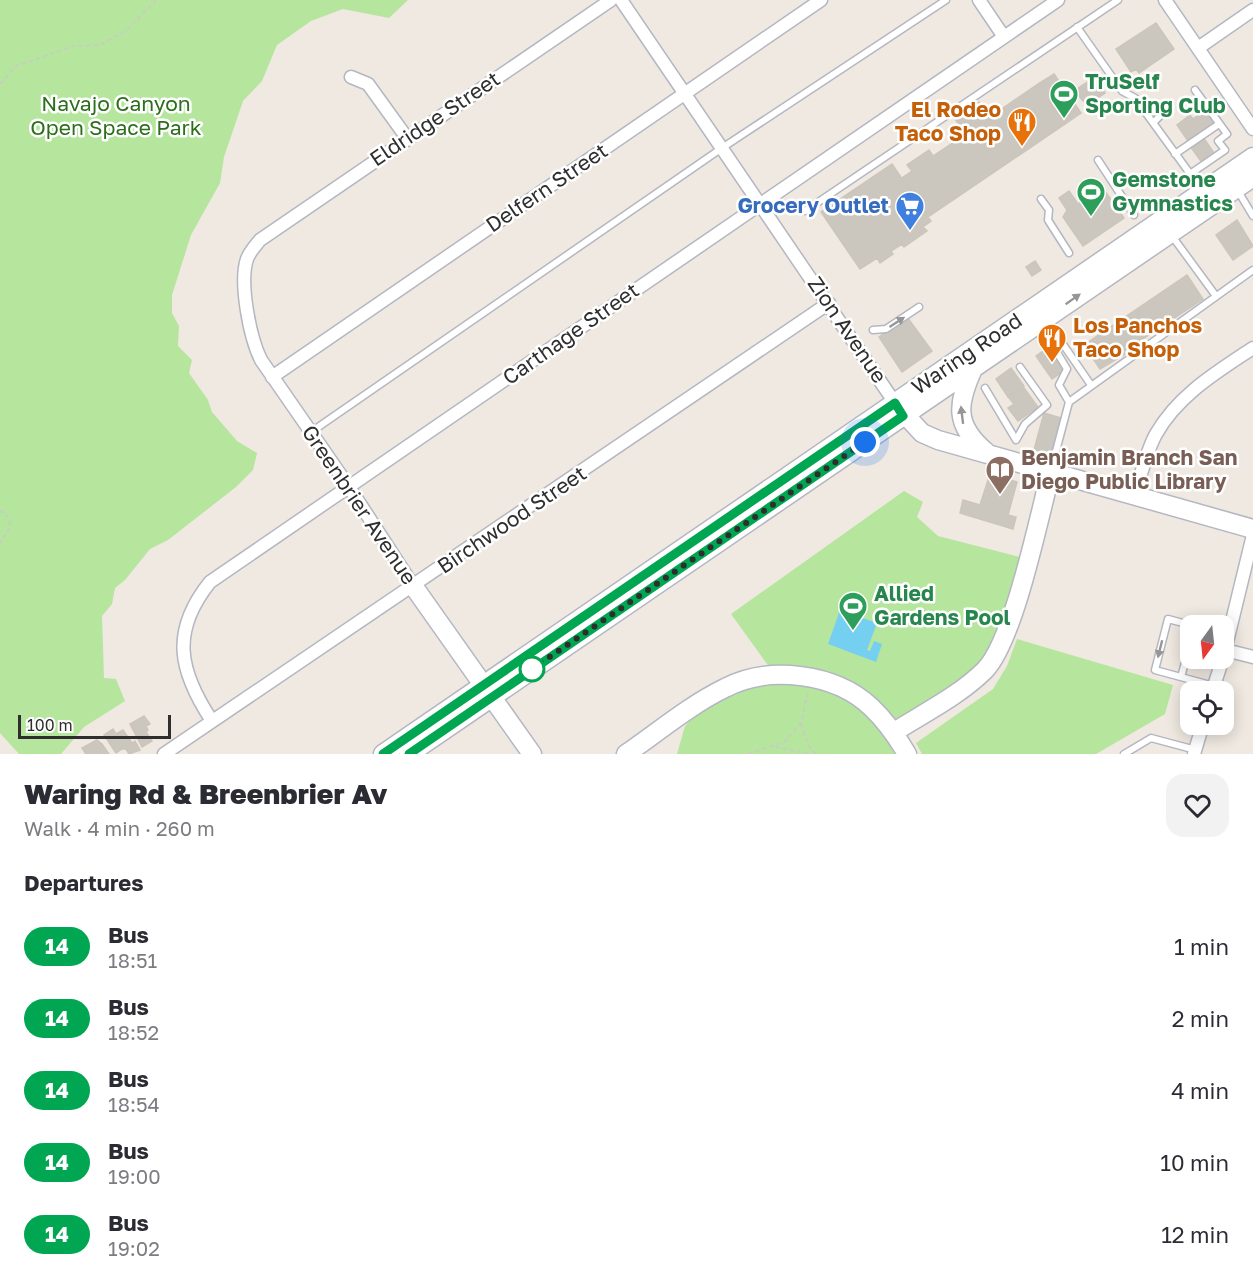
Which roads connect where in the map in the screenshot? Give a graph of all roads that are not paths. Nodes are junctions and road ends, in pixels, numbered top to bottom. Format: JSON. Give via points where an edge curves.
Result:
{"nodes":[{"id":1,"x":611,"y":0,"type":"edge"},
{"id":2,"x":621,"y":0,"type":"edge"},
{"id":3,"x":821,"y":0,"type":"edge"},
{"id":4,"x":946,"y":0,"type":"edge"},
{"id":5,"x":979,"y":0,"type":"edge"},
{"id":6,"x":1058,"y":0,"type":"edge"},
{"id":7,"x":1118,"y":0,"type":"edge"},
{"id":8,"x":1165,"y":0,"type":"edge"},
{"id":9,"x":1253,"y":10,"type":"edge"},
{"id":10,"x":1077,"y":27,"type":"junction"},
{"id":11,"x":1004,"y":37,"type":"junction"},
{"id":12,"x":1198,"y":48,"type":"junction"},
{"id":13,"x":351,"y":77,"type":"dead end"},
{"id":14,"x":1195,"y":90,"type":"dead end"},
{"id":15,"x":684,"y":94,"type":"junction"},
{"id":16,"x":1161,"y":115,"type":"dead end"},
{"id":17,"x":1153,"y":123,"type":"junction"},
{"id":18,"x":1219,"y":124,"type":"junction"},
{"id":19,"x":1253,"y":129,"type":"edge"},
{"id":20,"x":407,"y":138,"type":"junction"},
{"id":21,"x":722,"y":148,"type":"junction"},
{"id":22,"x":1175,"y":154,"type":"junction"},
{"id":23,"x":1253,"y":157,"type":"edge"},
{"id":24,"x":1098,"y":160,"type":"dead end"},
{"id":25,"x":1253,"y":177,"type":"edge"},
{"id":26,"x":1236,"y":188,"type":"junction"},
{"id":27,"x":1041,"y":198,"type":"dead end"},
{"id":28,"x":761,"y":203,"type":"junction"},
{"id":29,"x":805,"y":211,"type":"dead end"},
{"id":30,"x":1134,"y":215,"type":"dead end"},
{"id":31,"x":1253,"y":215,"type":"edge"},
{"id":32,"x":1170,"y":234,"type":"junction"},
{"id":33,"x":260,"y":240,"type":"joint"},
{"id":34,"x":1069,"y":253,"type":"dead end"},
{"id":35,"x":1253,"y":270,"type":"edge"},
{"id":36,"x":1216,"y":296,"type":"junction"},
{"id":37,"x":829,"y":303,"type":"junction"},
{"id":38,"x":919,"y":308,"type":"dead end"},
{"id":39,"x":1045,"y":318,"type":"junction"},
{"id":40,"x":873,"y":330,"type":"dead end"},
{"id":41,"x":1060,"y":340,"type":"junction"},
{"id":42,"x":1253,"y":348,"type":"edge"},
{"id":43,"x":1020,"y":367,"type":"dead end"},
{"id":44,"x":973,"y":369,"type":"junction"},
{"id":45,"x":272,"y":377,"type":"junction"},
{"id":46,"x":1090,"y":385,"type":"junction"},
{"id":47,"x":985,"y":388,"type":"dead end"},
{"id":48,"x":1070,"y":402,"type":"junction"},
{"id":49,"x":899,"y":410,"type":"junction"},
{"id":50,"x":311,"y":432,"type":"junction"},
{"id":51,"x":988,"y":454,"type":"junction"},
{"id":52,"x":1051,"y":471,"type":"junction"},
{"id":53,"x":350,"y":487,"type":"junction"},
{"id":54,"x":1134,"y":496,"type":"junction"},
{"id":55,"x":1253,"y":529,"type":"edge"},
{"id":56,"x":1253,"y":535,"type":"edge"},
{"id":57,"x":414,"y":587,"type":"junction"},
{"id":58,"x":1231,"y":615,"type":"edge"},
{"id":59,"x":1180,"y":622,"type":"edge"},
{"id":60,"x":1234,"y":655,"type":"edge"},
{"id":61,"x":1253,"y":657,"type":"edge"},
{"id":62,"x":1183,"y":669,"type":"edge"},
{"id":63,"x":1181,"y":677,"type":"junction"},
{"id":64,"x":1192,"y":681,"type":"edge"},
{"id":65,"x":489,"y":690,"type":"junction"},
{"id":66,"x":212,"y":721,"type":"junction"},
{"id":67,"x":894,"y":732,"type":"junction"},
{"id":68,"x":1200,"y":735,"type":"edge"},
{"id":69,"x":1195,"y":752,"type":"edge"},
{"id":70,"x":164,"y":754,"type":"edge"},
{"id":71,"x":383,"y":754,"type":"edge"},
{"id":72,"x":409,"y":754,"type":"edge"},
{"id":73,"x":532,"y":754,"type":"edge"},
{"id":74,"x":626,"y":754,"type":"edge"},
{"id":75,"x":907,"y":754,"type":"edge"},
{"id":76,"x":1124,"y":754,"type":"edge"}],
"edges":[{"from":1,"to":20,"type":"street","name":"Eldridge Street"},
{"from":2,"to":15,"type":"street","name":"Zion Avenue"},
{"from":3,"to":15,"type":"street","name":"Delfern Street"},
{"from":4,"to":21,"type":"lane"},
{"from":5,"to":11,"type":"street"},
{"from":6,"to":11,"type":"street","name":"Carthage Street"},
{"from":7,"to":10,"type":"lane"},
{"from":8,"to":12,"type":"street"},
{"from":9,"to":12,"type":"street"},
{"from":10,"to":17,"type":"lane","via":[[1122,92],[1135,98]]},
{"from":10,"to":29,"type":"lane"},
{"from":11,"to":28,"type":"street","name":"Carthage Street"},
{"from":12,"to":19,"type":"street"},
{"from":13,"to":20,"type":"street","via":[[368,84]]},
{"from":14,"to":18,"type":"lane"},
{"from":15,"to":21,"type":"street","name":"Zion Avenue"},
{"from":15,"to":45,"type":"street","name":"Delfern Street"},
{"from":16,"to":17,"type":"lane"},
{"from":17,"to":22,"type":"lane"},
{"from":18,"to":22,"type":"lane"},
{"from":18,"to":22,"type":"lane","via":[[1227,134],[1218,141],[1225,150],[1190,175]]},
{"from":20,"to":33,"type":"street","name":"Eldridge Street"},
{"from":21,"to":28,"type":"street","name":"Zion Avenue"},
{"from":21,"to":50,"type":"lane"},
{"from":23,"to":49,"type":"main road","name":"Waring Road"},
{"from":24,"to":30,"type":"lane"},
{"from":25,"to":26,"type":"main road","name":"Waring Road"},
{"from":26,"to":31,"type":"lane"},
{"from":26,"to":32,"type":"main road","name":"Waring Road"},
{"from":27,"to":34,"type":"lane","via":[[1049,210],[1048,220]]},
{"from":28,"to":37,"type":"street","name":"Zion Avenue"},
{"from":28,"to":53,"type":"street","name":"Carthage Street"},
{"from":32,"to":36,"type":"lane"},
{"from":39,"to":32,"type":"main road","name":"Waring Road","one_way":true},
{"from":33,"to":45,"type":"street","name":"Greenbrier Avenue","via":[[247,259],[244,276],[253,340]]},
{"from":35,"to":36,"type":"lane"},
{"from":36,"to":46,"type":"lane"},
{"from":37,"to":49,"type":"street","name":"Zion Avenue"},
{"from":37,"to":57,"type":"street","name":"Birchwood Street"},
{"from":40,"to":38,"type":"lane","one_way":true,"via":[[886,329]]},
{"from":39,"to":41,"type":"lane"},
{"from":39,"to":44,"type":"main road","name":"Waring Road"},
{"from":41,"to":46,"type":"lane"},
{"from":41,"to":48,"type":"lane","via":[[1055,349],[1067,369],[1059,385]]},
{"from":42,"to":54,"type":"street","via":[[1202,382],[1168,415],[1155,436]]},
{"from":43,"to":47,"type":"lane","via":[[1047,405],[1025,424],[1016,440]]},
{"from":44,"to":49,"type":"main road","name":"Waring Road"},
{"from":51,"to":44,"type":"main road","one_way":true,"via":[[973,440],[962,421],[963,394]]},
{"from":45,"to":50,"type":"street","name":"Greenbrier Avenue"},
{"from":46,"to":48,"type":"lane"},
{"from":48,"to":52,"type":"lane"},
{"from":49,"to":51,"type":"main road","name":"Zion Avenue","via":[[930,436]]},
{"from":49,"to":65,"type":"main road","name":"Waring Road"},
{"from":50,"to":53,"type":"street","name":"Greenbrier Avenue"},
{"from":51,"to":52,"type":"main road","name":"Zion Avenue"},
{"from":52,"to":54,"type":"main road","name":"Zion Avenue"},
{"from":52,"to":67,"type":"main road","via":[[997,654],[973,681]]},
{"from":53,"to":57,"type":"street","name":"Greenbrier Avenue"},
{"from":53,"to":66,"type":"street","name":"Carthage Street","via":[[210,582],[203,591],[188,619],[184,662],[193,692]]},
{"from":54,"to":55,"type":"main road","name":"Zion Avenue"},
{"from":56,"to":58,"type":"street"},
{"from":57,"to":65,"type":"main road","name":"Greenbrier Avenue"},
{"from":57,"to":66,"type":"street","name":"Birchwood Street"},
{"from":59,"to":63,"type":"lane","one_way":true,"via":[[1168,619],[1155,670]]},
{"from":60,"to":61,"type":"street"},
{"from":62,"to":63,"type":"lane"},
{"from":63,"to":64,"type":"lane"},
{"from":65,"to":71,"type":"main road","name":"Waring Road"},
{"from":65,"to":72,"type":"main road","name":"Waring Road"},
{"from":65,"to":73,"type":"main road","name":"Greenbrier Avenue"},
{"from":66,"to":70,"type":"street","name":"Birchwood Street"},
{"from":67,"to":74,"type":"main road","via":[[870,705],[835,684],[775,675],[725,687]]},
{"from":67,"to":75,"type":"main road"},
{"from":68,"to":69,"type":"street"},
{"from":69,"to":76,"type":"lane","via":[[1151,738]]}]}
